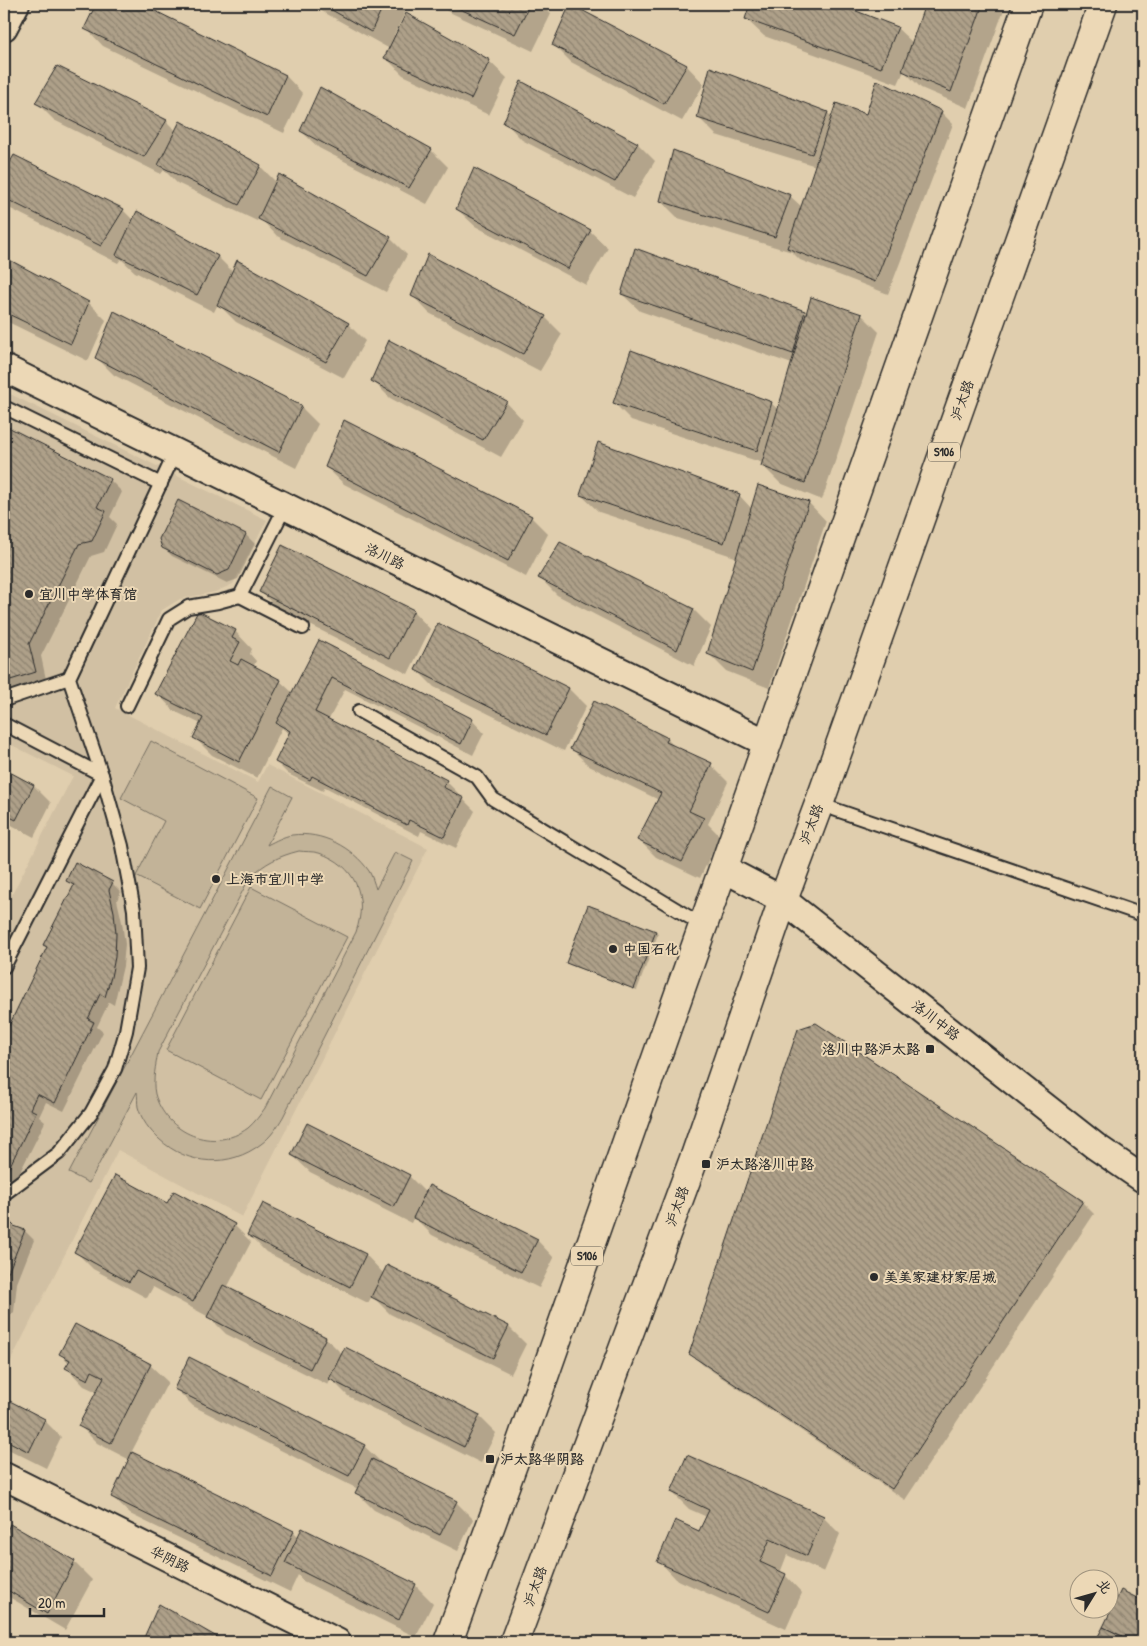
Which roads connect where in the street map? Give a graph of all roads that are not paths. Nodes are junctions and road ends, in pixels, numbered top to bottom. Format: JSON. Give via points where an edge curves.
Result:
{"nodes":[{"id":1,"x":16,"y":4,"type":"edge"},
{"id":2,"x":1028,"y":4,"type":"edge"},
{"id":3,"x":1103,"y":4,"type":"edge"},
{"id":4,"x":4,"y":26,"type":"edge"},
{"id":5,"x":4,"y":368,"type":"edge"},
{"id":6,"x":4,"y":409,"type":"edge"},
{"id":7,"x":175,"y":453,"type":"junction"},
{"id":8,"x":160,"y":484,"type":"junction"},
{"id":9,"x":284,"y":507,"type":"junction"},
{"id":10,"x":240,"y":596,"type":"junction"},
{"id":11,"x":303,"y":628,"type":"dead end"},
{"id":12,"x":68,"y":678,"type":"junction"},
{"id":13,"x":4,"y":700,"type":"edge"},
{"id":14,"x":127,"y":706,"type":"dead end"},
{"id":15,"x":359,"y":711,"type":"dead end"},
{"id":16,"x":4,"y":724,"type":"edge"},
{"id":17,"x":767,"y":743,"type":"junction"},
{"id":18,"x":102,"y":775,"type":"junction"},
{"id":19,"x":819,"y":804,"type":"junction"},
{"id":20,"x":724,"y":869,"type":"junction"},
{"id":21,"x":783,"y":900,"type":"junction"},
{"id":22,"x":1143,"y":915,"type":"edge"},
{"id":23,"x":704,"y":926,"type":"junction"},
{"id":24,"x":4,"y":967,"type":"edge"},
{"id":25,"x":1143,"y":1180,"type":"edge"},
{"id":26,"x":4,"y":1194,"type":"edge"},
{"id":27,"x":5,"y":1481,"type":"edge"},
{"id":28,"x":337,"y":1642,"type":"edge"},
{"id":29,"x":448,"y":1642,"type":"edge"},
{"id":30,"x":514,"y":1642,"type":"edge"}],
"edges":[{"from":1,"to":4,"type":"street"},
{"from":2,"to":17,"type":"main road","number":"S106"},
{"from":3,"to":19,"type":"main road","name":"沪太路","number":"S106"},
{"from":5,"to":7,"type":"street","name":"洛川路"},
{"from":6,"to":8,"type":"lane"},
{"from":7,"to":8,"type":"lane"},
{"from":7,"to":9,"type":"street","name":"洛川路"},
{"from":8,"to":12,"type":"lane"},
{"from":9,"to":10,"type":"lane"},
{"from":9,"to":17,"type":"street","name":"洛川路"},
{"from":10,"to":11,"type":"lane"},
{"from":10,"to":14,"type":"lane","via":[[188,607],[169,620]]},
{"from":12,"to":13,"type":"lane"},
{"from":12,"to":18,"type":"lane"},
{"from":15,"to":23,"type":"lane","via":[[477,777],[493,799]]},
{"from":16,"to":18,"type":"lane"},
{"from":17,"to":20,"type":"main road","number":"S106"},
{"from":18,"to":24,"type":"lane"},
{"from":18,"to":26,"type":"lane","via":[[122,846],[134,910],[137,968],[126,1031],[115,1069],[91,1113],[58,1153]]},
{"from":19,"to":21,"type":"main road","name":"沪太路","number":"S106"},
{"from":19,"to":22,"type":"lane"},
{"from":20,"to":21,"type":"street","name":"洛川中路"},
{"from":20,"to":23,"type":"main road","number":"S106"},
{"from":21,"to":25,"type":"street","name":"洛川中路"},
{"from":21,"to":30,"type":"main road","name":"沪太路","number":"S106","via":[[695,1156]]},
{"from":23,"to":29,"type":"main road","number":"S106"},
{"from":27,"to":28,"type":"street","name":"华阴路"}]}
